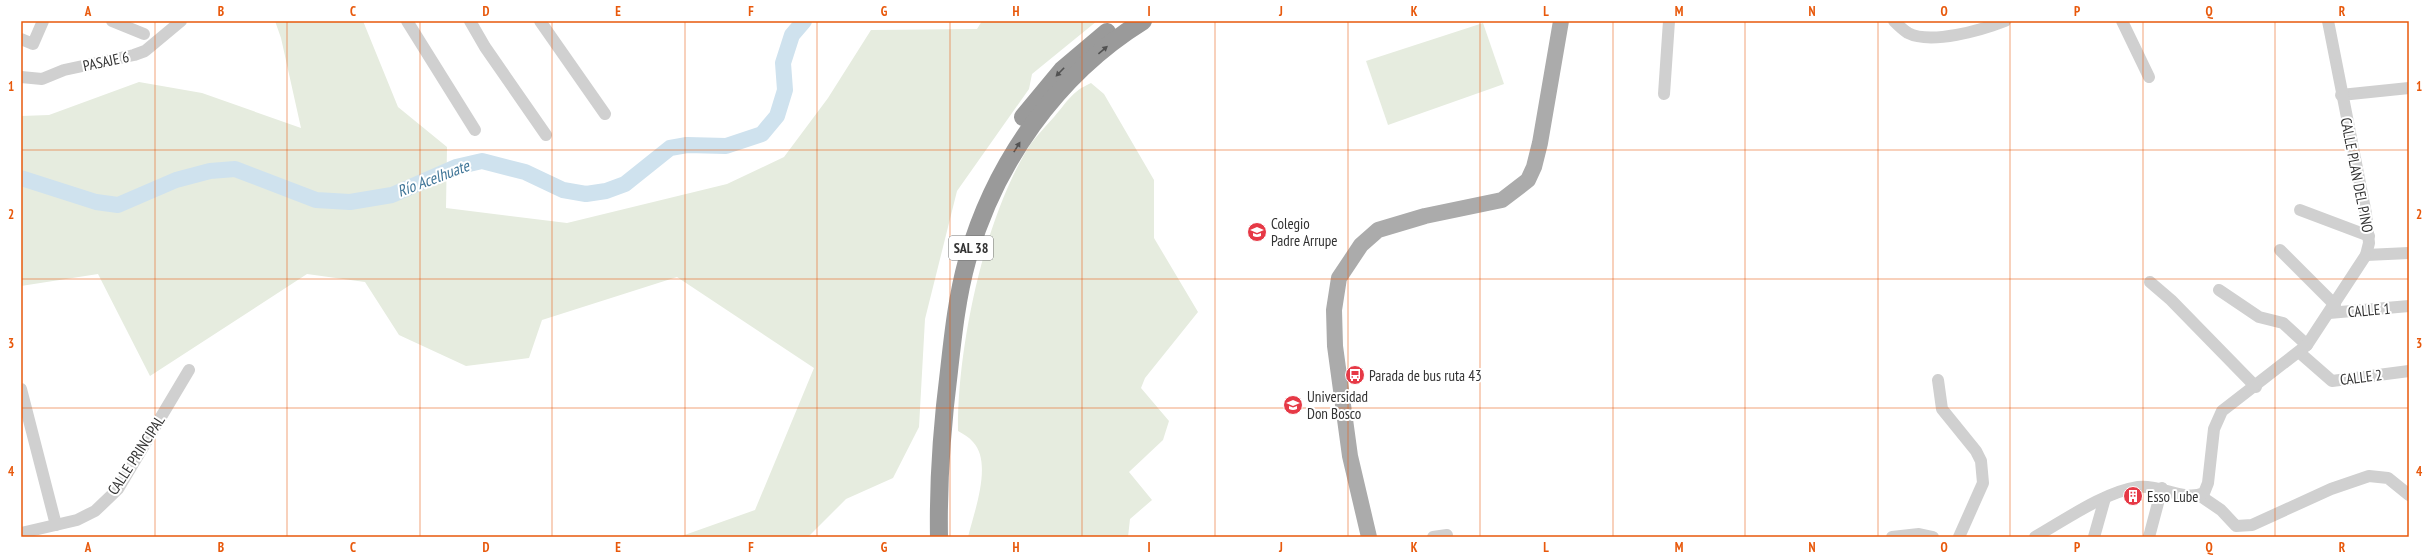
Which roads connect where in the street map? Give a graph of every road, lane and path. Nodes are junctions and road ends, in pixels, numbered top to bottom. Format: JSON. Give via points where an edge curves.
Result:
{"nodes":[{"id":1,"x":43,"y":21,"type":"edge"},
{"id":2,"x":112,"y":21,"type":"edge"},
{"id":3,"x":181,"y":21,"type":"edge"},
{"id":4,"x":407,"y":21,"type":"edge"},
{"id":5,"x":470,"y":21,"type":"edge"},
{"id":6,"x":540,"y":21,"type":"edge"},
{"id":7,"x":1122,"y":21,"type":"edge"},
{"id":8,"x":1143,"y":21,"type":"edge"},
{"id":9,"x":1561,"y":21,"type":"edge"},
{"id":10,"x":1669,"y":21,"type":"edge"},
{"id":11,"x":1894,"y":21,"type":"edge"},
{"id":12,"x":2005,"y":21,"type":"edge"},
{"id":13,"x":2122,"y":21,"type":"edge"},
{"id":14,"x":2328,"y":21,"type":"edge"},
{"id":15,"x":144,"y":34,"type":"dead end"},
{"id":16,"x":21,"y":39,"type":"edge"},
{"id":17,"x":21,"y":77,"type":"edge"},
{"id":18,"x":2149,"y":77,"type":"dead end"},
{"id":19,"x":2409,"y":88,"type":"edge"},
{"id":20,"x":1664,"y":94,"type":"dead end"},
{"id":21,"x":2341,"y":95,"type":"junction"},
{"id":22,"x":604,"y":114,"type":"dead end"},
{"id":23,"x":475,"y":130,"type":"dead end"},
{"id":24,"x":546,"y":135,"type":"dead end"},
{"id":25,"x":2300,"y":210,"type":"dead end"},
{"id":26,"x":2369,"y":236,"type":"junction"},
{"id":27,"x":2280,"y":250,"type":"dead end"},
{"id":28,"x":2409,"y":253,"type":"edge"},
{"id":29,"x":2366,"y":255,"type":"junction"},
{"id":30,"x":2150,"y":282,"type":"dead end"},
{"id":31,"x":2219,"y":290,"type":"dead end"},
{"id":32,"x":2409,"y":306,"type":"edge"},
{"id":33,"x":2332,"y":309,"type":"junction"},
{"id":34,"x":2304,"y":349,"type":"junction"},
{"id":35,"x":189,"y":370,"type":"dead end"},
{"id":36,"x":2409,"y":371,"type":"edge"},
{"id":37,"x":1938,"y":380,"type":"dead end"},
{"id":38,"x":2256,"y":387,"type":"junction"},
{"id":39,"x":21,"y":389,"type":"edge"},
{"id":40,"x":2162,"y":488,"type":"junction"},
{"id":41,"x":2199,"y":495,"type":"junction"},
{"id":42,"x":2409,"y":495,"type":"edge"},
{"id":43,"x":2105,"y":498,"type":"junction"},
{"id":44,"x":56,"y":525,"type":"junction"},
{"id":45,"x":2234,"y":532,"type":"edge"},
{"id":46,"x":21,"y":533,"type":"edge"},
{"id":47,"x":1447,"y":535,"type":"dead end"},
{"id":48,"x":928,"y":537,"type":"edge"},
{"id":49,"x":939,"y":537,"type":"edge"},
{"id":50,"x":1369,"y":537,"type":"edge"},
{"id":51,"x":1433,"y":537,"type":"edge"},
{"id":52,"x":1892,"y":537,"type":"edge"},
{"id":53,"x":1933,"y":537,"type":"edge"},
{"id":54,"x":1959,"y":537,"type":"edge"},
{"id":55,"x":2035,"y":537,"type":"edge"},
{"id":56,"x":2094,"y":537,"type":"edge"},
{"id":57,"x":2150,"y":537,"type":"edge"}],
"edges":[{"from":1,"to":16,"type":"street","via":[[33,44]]},
{"from":2,"to":15,"type":"street"},
{"from":3,"to":17,"type":"street","name":"PASAJE 6","via":[[145,52],[134,56],[64,70],[42,79]]},
{"from":4,"to":23,"type":"street"},
{"from":5,"to":24,"type":"street"},
{"from":6,"to":22,"type":"street"},
{"from":7,"to":48,"type":"highway","number":"SAL 38","one_way":true,"via":[[1081,52],[1034,101],[1001,150],[969,217],[951,279],[938,363],[930,452]]},
{"from":49,"to":8,"type":"highway","number":"SAL 38","one_way":true,"via":[[941,455],[954,333],[966,262],[983,214],[1010,159],[1044,110],[1078,72]]},
{"from":9,"to":50,"type":"main road","via":[[1540,143],[1528,180],[1502,200],[1425,216],[1378,230],[1360,245],[1339,278],[1334,310],[1335,346],[1350,456]]},
{"from":10,"to":20,"type":"street"},
{"from":11,"to":12,"type":"street","via":[[1908,33],[1926,38]]},
{"from":13,"to":18,"type":"street"},
{"from":14,"to":21,"type":"street","name":"CALLE PLAN DEL PINO"},
{"from":19,"to":21,"type":"street"},
{"from":21,"to":26,"type":"street","name":"CALLE PLAN DEL PINO"},
{"from":25,"to":26,"type":"street"},
{"from":26,"to":29,"type":"street","name":"CALLE PLAN DEL PINO"},
{"from":27,"to":33,"type":"street"},
{"from":28,"to":29,"type":"street"},
{"from":29,"to":33,"type":"street","name":"CALLE PLAN DEL PINO"},
{"from":30,"to":38,"type":"street"},
{"from":31,"to":34,"type":"street","name":"CALLE 2","via":[[2260,317],[2283,323]]},
{"from":32,"to":33,"type":"street","name":"CALLE 1"},
{"from":33,"to":34,"type":"street","name":"CALLE PLAN DEL PINO"},
{"from":34,"to":36,"type":"street","name":"CALLE 2","via":[[2332,381]]},
{"from":34,"to":38,"type":"street","name":"CALLE PLAN DEL PINO"},
{"from":35,"to":44,"type":"street","name":"CALLE PRINCIPAL","via":[[118,489],[95,511],[77,520]]},
{"from":37,"to":54,"type":"street","via":[[1942,409],[1981,461],[1983,482]]},
{"from":38,"to":41,"type":"street","name":"CALLE PLAN DEL PINO","via":[[2230,404],[2217,420],[2207,489]]},
{"from":39,"to":44,"type":"street"},
{"from":40,"to":41,"type":"street","via":[[2191,496]]},
{"from":40,"to":43,"type":"street","via":[[2138,487]]},
{"from":40,"to":57,"type":"street"},
{"from":41,"to":45,"type":"street","via":[[2221,510]]},
{"from":42,"to":45,"type":"street","via":[[2388,478],[2369,476],[2331,489]]},
{"from":43,"to":55,"type":"street"},
{"from":43,"to":56,"type":"street"},
{"from":44,"to":46,"type":"street","name":"CALLE PRINCIPAL"},
{"from":47,"to":51,"type":"street"},
{"from":52,"to":53,"type":"street","via":[[1919,534]]}]}
